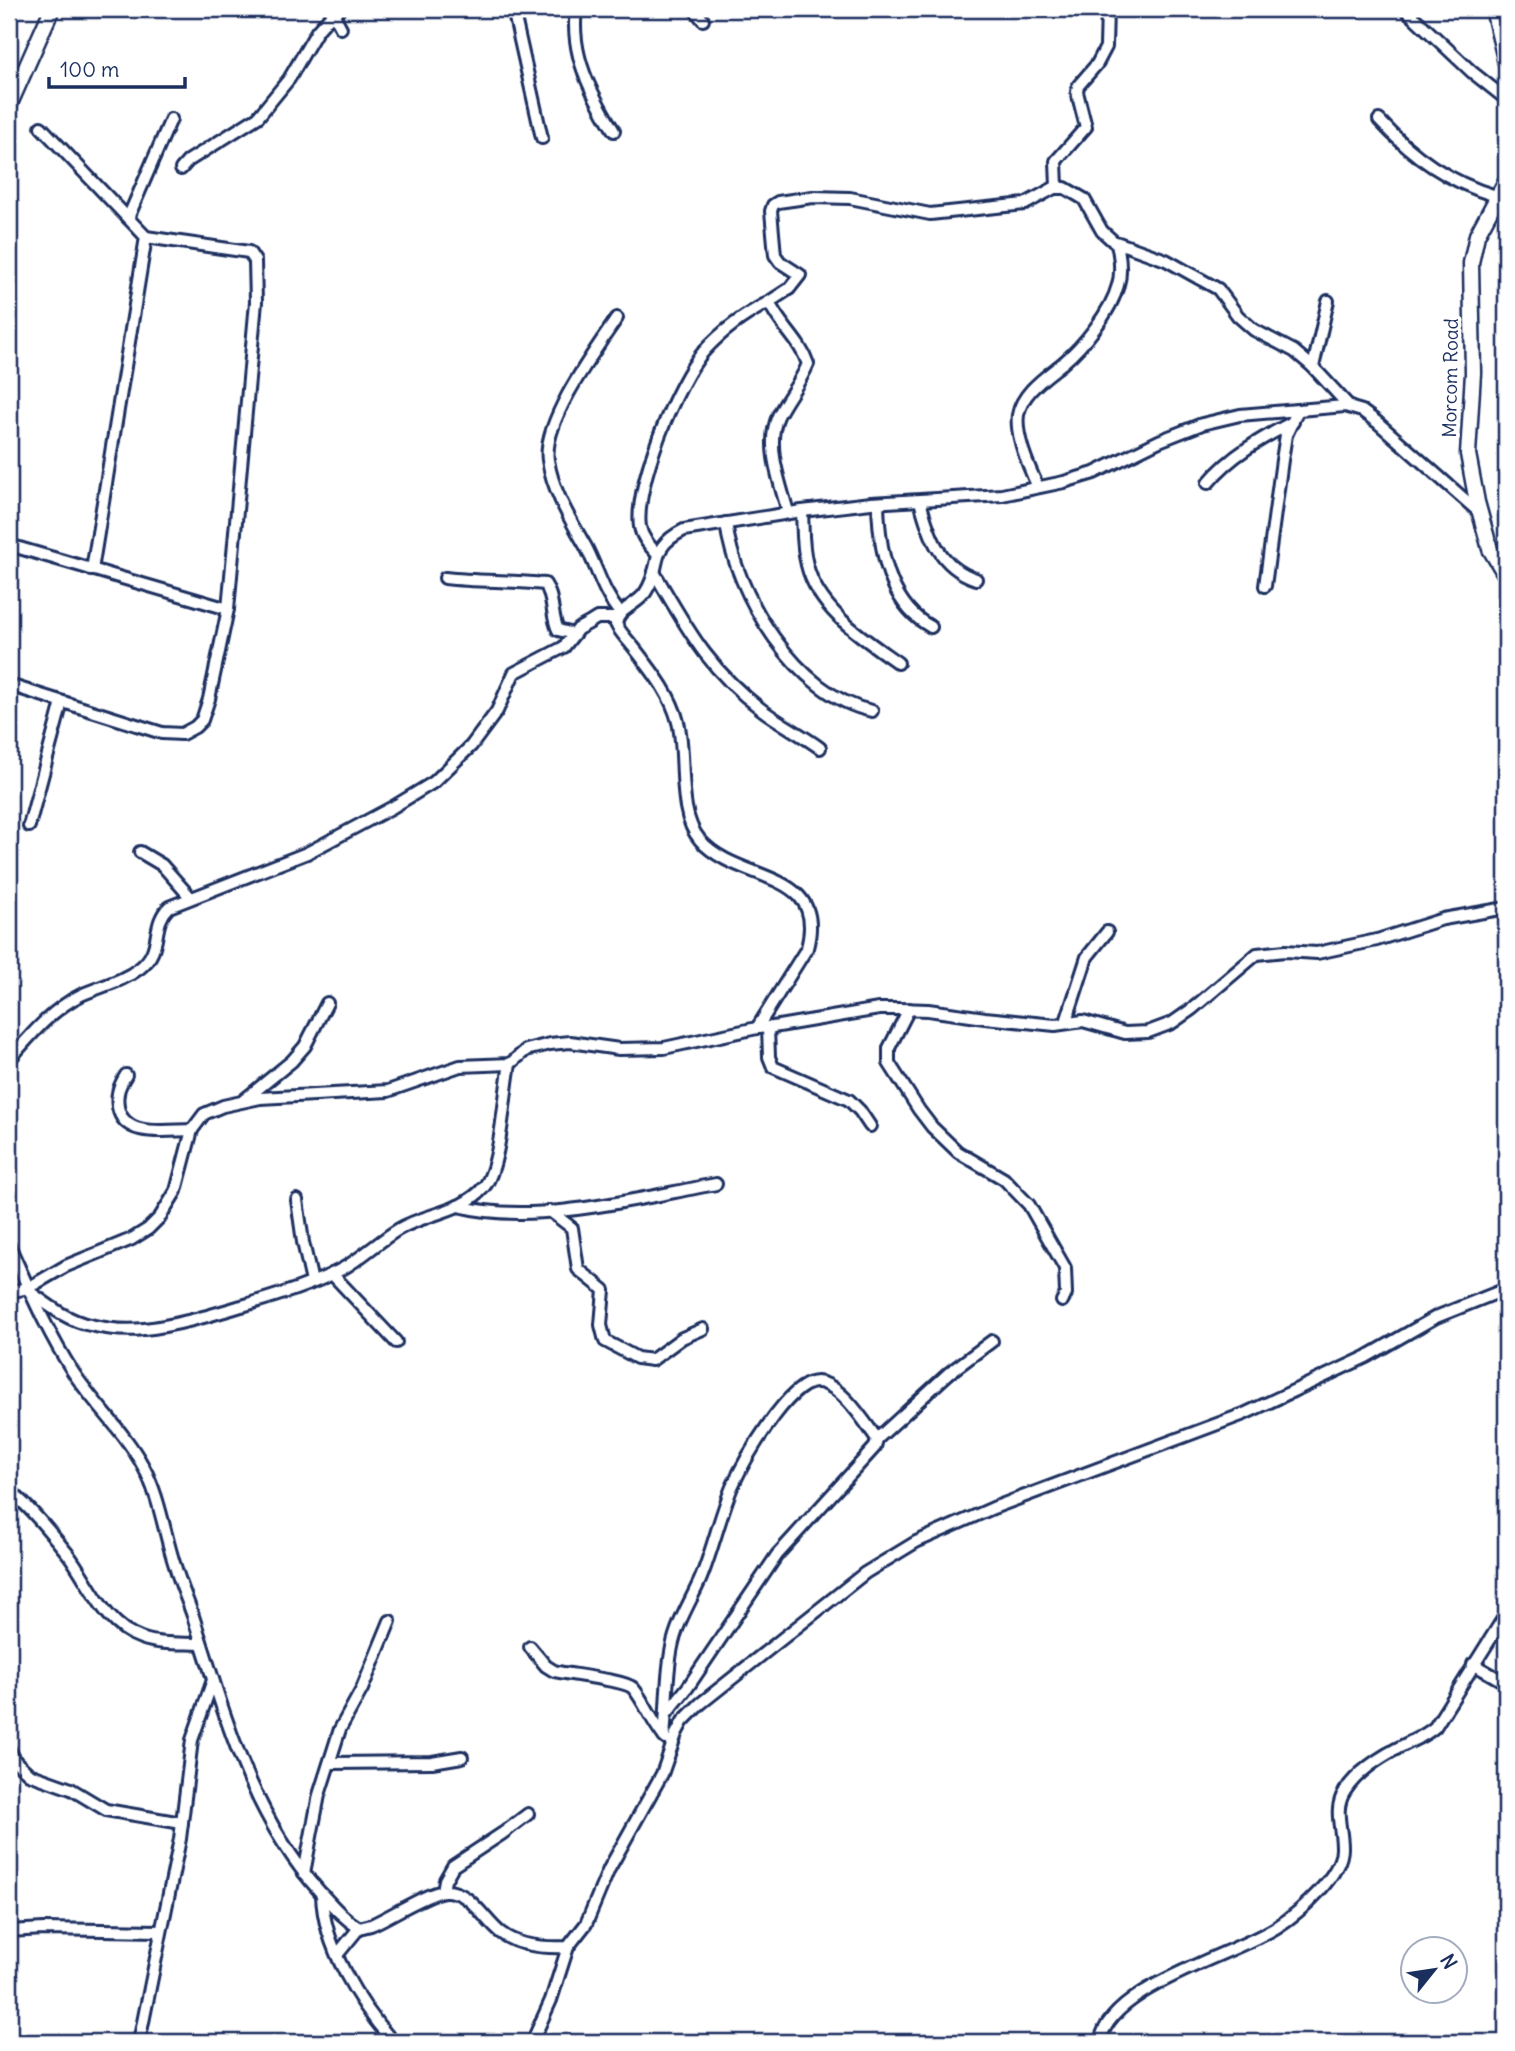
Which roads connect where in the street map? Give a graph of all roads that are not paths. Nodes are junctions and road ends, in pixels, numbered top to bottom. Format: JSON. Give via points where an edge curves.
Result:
{"nodes":[{"id":1,"x":52,"y":9,"type":"edge"},
{"id":2,"x":513,"y":9,"type":"edge"},
{"id":3,"x":576,"y":9,"type":"edge"},
{"id":4,"x":694,"y":9,"type":"edge"},
{"id":5,"x":1107,"y":9,"type":"edge"},
{"id":6,"x":1405,"y":9,"type":"edge"},
{"id":7,"x":1493,"y":9,"type":"edge"},
{"id":8,"x":334,"y":10,"type":"edge"},
{"id":9,"x":703,"y":20,"type":"dead end"},
{"id":10,"x":341,"y":28,"type":"dead end"},
{"id":11,"x":1506,"y":63,"type":"edge"},
{"id":12,"x":1506,"y":99,"type":"edge"},
{"id":13,"x":9,"y":106,"type":"edge"},
{"id":14,"x":171,"y":119,"type":"dead end"},
{"id":15,"x":1379,"y":120,"type":"dead end"},
{"id":16,"x":41,"y":127,"type":"dead end"},
{"id":17,"x":614,"y":131,"type":"dead end"},
{"id":18,"x":542,"y":138,"type":"dead end"},
{"id":19,"x":181,"y":169,"type":"dead end"},
{"id":20,"x":1506,"y":181,"type":"edge"},
{"id":21,"x":1057,"y":187,"type":"junction"},
{"id":22,"x":1496,"y":196,"type":"junction"},
{"id":23,"x":128,"y":218,"type":"junction"},
{"id":24,"x":146,"y":237,"type":"junction"},
{"id":25,"x":1117,"y":243,"type":"junction"},
{"id":26,"x":1328,"y":301,"type":"dead end"},
{"id":27,"x":769,"y":302,"type":"junction"},
{"id":28,"x":617,"y":318,"type":"dead end"},
{"id":29,"x":1313,"y":367,"type":"junction"},
{"id":30,"x":1349,"y":406,"type":"junction"},
{"id":31,"x":1298,"y":410,"type":"junction"},
{"id":32,"x":1293,"y":422,"type":"junction"},
{"id":33,"x":1208,"y":483,"type":"dead end"},
{"id":34,"x":1038,"y":487,"type":"junction"},
{"id":35,"x":920,"y":501,"type":"junction"},
{"id":36,"x":878,"y":503,"type":"junction"},
{"id":37,"x":802,"y":511,"type":"junction"},
{"id":38,"x":788,"y":512,"type":"junction"},
{"id":39,"x":1480,"y":513,"type":"junction"},
{"id":40,"x":726,"y":523,"type":"junction"},
{"id":41,"x":9,"y":545,"type":"edge"},
{"id":42,"x":657,"y":554,"type":"junction"},
{"id":43,"x":92,"y":570,"type":"junction"},
{"id":44,"x":654,"y":572,"type":"junction"},
{"id":45,"x":1506,"y":576,"type":"edge"},
{"id":46,"x":445,"y":578,"type":"dead end"},
{"id":47,"x":976,"y":579,"type":"dead end"},
{"id":48,"x":1265,"y":586,"type":"dead end"},
{"id":49,"x":228,"y":609,"type":"junction"},
{"id":50,"x":618,"y":616,"type":"junction"},
{"id":51,"x":931,"y":627,"type":"dead end"},
{"id":52,"x":574,"y":634,"type":"junction"},
{"id":53,"x":898,"y":663,"type":"dead end"},
{"id":54,"x":9,"y":685,"type":"edge"},
{"id":55,"x":62,"y":702,"type":"junction"},
{"id":56,"x":872,"y":711,"type":"dead end"},
{"id":57,"x":820,"y":748,"type":"dead end"},
{"id":58,"x":29,"y":826,"type":"dead end"},
{"id":59,"x":140,"y":852,"type":"dead end"},
{"id":60,"x":191,"y":898,"type":"junction"},
{"id":61,"x":1506,"y":908,"type":"edge"},
{"id":62,"x":1107,"y":932,"type":"dead end"},
{"id":63,"x":327,"y":1003,"type":"dead end"},
{"id":64,"x":909,"y":1009,"type":"junction"},
{"id":65,"x":1066,"y":1022,"type":"junction"},
{"id":66,"x":762,"y":1027,"type":"junction"},
{"id":67,"x":9,"y":1060,"type":"edge"},
{"id":68,"x":510,"y":1063,"type":"junction"},
{"id":69,"x":125,"y":1075,"type":"dead end"},
{"id":70,"x":241,"y":1101,"type":"junction"},
{"id":71,"x":870,"y":1126,"type":"dead end"},
{"id":72,"x":192,"y":1130,"type":"junction"},
{"id":73,"x":716,"y":1184,"type":"dead end"},
{"id":74,"x":297,"y":1200,"type":"dead end"},
{"id":75,"x":458,"y":1206,"type":"junction"},
{"id":76,"x":550,"y":1211,"type":"junction"},
{"id":77,"x":9,"y":1245,"type":"edge"},
{"id":78,"x":332,"y":1274,"type":"junction"},
{"id":79,"x":312,"y":1282,"type":"junction"},
{"id":80,"x":28,"y":1289,"type":"junction"},
{"id":81,"x":1506,"y":1289,"type":"edge"},
{"id":82,"x":9,"y":1292,"type":"edge"},
{"id":83,"x":1062,"y":1301,"type":"dead end"},
{"id":84,"x":703,"y":1329,"type":"dead end"},
{"id":85,"x":992,"y":1341,"type":"dead end"},
{"id":86,"x":396,"y":1342,"type":"dead end"},
{"id":87,"x":877,"y":1439,"type":"junction"},
{"id":88,"x":9,"y":1490,"type":"edge"},
{"id":89,"x":1506,"y":1614,"type":"edge"},
{"id":90,"x":390,"y":1621,"type":"dead end"},
{"id":91,"x":201,"y":1643,"type":"junction"},
{"id":92,"x":530,"y":1647,"type":"dead end"},
{"id":93,"x":1473,"y":1664,"type":"junction"},
{"id":94,"x":213,"y":1680,"type":"junction"},
{"id":95,"x":1506,"y":1683,"type":"edge"},
{"id":96,"x":667,"y":1713,"type":"junction"},
{"id":97,"x":668,"y":1742,"type":"junction"},
{"id":98,"x":9,"y":1749,"type":"edge"},
{"id":99,"x":462,"y":1757,"type":"dead end"},
{"id":100,"x":331,"y":1763,"type":"junction"},
{"id":101,"x":528,"y":1814,"type":"dead end"},
{"id":102,"x":182,"y":1823,"type":"junction"},
{"id":103,"x":304,"y":1873,"type":"junction"},
{"id":104,"x":443,"y":1891,"type":"junction"},
{"id":105,"x":322,"y":1894,"type":"junction"},
{"id":106,"x":359,"y":1928,"type":"junction"},
{"id":107,"x":9,"y":1931,"type":"edge"},
{"id":108,"x":160,"y":1931,"type":"junction"},
{"id":109,"x":568,"y":1947,"type":"junction"},
{"id":110,"x":337,"y":1955,"type":"junction"},
{"id":111,"x":139,"y":2042,"type":"edge"},
{"id":112,"x":393,"y":2042,"type":"edge"},
{"id":113,"x":531,"y":2042,"type":"edge"},
{"id":114,"x":1100,"y":2042,"type":"edge"}],
"edges":[{"from":1,"to":13,"type":"street"},
{"from":2,"to":18,"type":"street"},
{"from":3,"to":17,"type":"street","via":[[578,56],[589,90]]},
{"from":4,"to":9,"type":"street"},
{"from":5,"to":21,"type":"street","via":[[1106,47],[1078,86],[1086,127],[1056,161]]},
{"from":6,"to":12,"type":"street"},
{"from":7,"to":11,"type":"street"},
{"from":8,"to":10,"type":"street"},
{"from":8,"to":19,"type":"street","via":[[258,117]]},
{"from":14,"to":23,"type":"street"},
{"from":15,"to":22,"type":"street","via":[[1417,157],[1446,177]]},
{"from":16,"to":23,"type":"street"},
{"from":20,"to":22,"type":"street","name":"Morcom Road"},
{"from":21,"to":25,"type":"street","via":[[1082,196],[1102,231]]},
{"from":21,"to":27,"type":"street","via":[[1025,204],[930,214],[850,198],[775,203],[771,211],[775,256],[800,275]]},
{"from":22,"to":39,"type":"street","name":"Morcom Road","via":[[1477,235],[1471,263],[1473,373],[1468,454]]},
{"from":23,"to":24,"type":"street"},
{"from":24,"to":43,"type":"street"},
{"from":24,"to":49,"type":"street","via":[[246,250],[255,261],[256,302]]},
{"from":25,"to":29,"type":"street","via":[[1166,260],[1212,285],[1254,330]]},
{"from":25,"to":34,"type":"street","via":[[1119,284],[1111,302],[1077,350],[1027,395],[1018,416],[1026,462]]},
{"from":26,"to":29,"type":"street"},
{"from":27,"to":38,"type":"street","via":[[808,364],[774,429],[775,463]]},
{"from":27,"to":42,"type":"street","via":[[732,325],[704,351],[670,407],[644,483],[640,513],[640,529]]},
{"from":28,"to":50,"type":"street","via":[[556,420],[548,457],[555,487]]},
{"from":29,"to":30,"type":"street"},
{"from":30,"to":31,"type":"street"},
{"from":30,"to":39,"type":"street","via":[[1377,422]]},
{"from":31,"to":32,"type":"street"},
{"from":31,"to":34,"type":"street","via":[[1202,424],[1094,473]]},
{"from":32,"to":33,"type":"street","via":[[1247,449]]},
{"from":32,"to":48,"type":"street","via":[[1286,435]]},
{"from":34,"to":35,"type":"street","via":[[1002,495]]},
{"from":35,"to":36,"type":"street"},
{"from":35,"to":47,"type":"street","via":[[941,555],[955,571]]},
{"from":36,"to":37,"type":"street"},
{"from":36,"to":51,"type":"street","via":[[879,533],[897,593],[919,621]]},
{"from":37,"to":38,"type":"street"},
{"from":37,"to":53,"type":"street","via":[[807,567],[818,591],[849,626]]},
{"from":38,"to":40,"type":"street"},
{"from":39,"to":45,"type":"street","name":"Morcom Road","via":[[1490,549]]},
{"from":40,"to":42,"type":"street","via":[[684,530],[670,537]]},
{"from":40,"to":56,"type":"street","via":[[735,565],[781,648],[828,690]]},
{"from":41,"to":43,"type":"street"},
{"from":42,"to":44,"type":"street"},
{"from":43,"to":49,"type":"street"},
{"from":44,"to":50,"type":"street","via":[[644,594]]},
{"from":44,"to":57,"type":"street","via":[[689,634],[719,672],[763,711]]},
{"from":46,"to":52,"type":"street","via":[[545,584],[558,630]]},
{"from":49,"to":55,"type":"street","via":[[209,699],[202,720],[189,732],[162,733]]},
{"from":50,"to":52,"type":"street","via":[[597,618]]},
{"from":50,"to":66,"type":"street","via":[[620,633],[661,684],[678,719],[685,796],[699,839],[716,855],[788,885],[805,903],[810,919],[807,948]]},
{"from":52,"to":60,"type":"street","via":[[564,647],[514,673],[497,711],[471,746],[434,782],[307,853]]},
{"from":54,"to":55,"type":"street"},
{"from":55,"to":58,"type":"street"},
{"from":59,"to":60,"type":"street","via":[[162,865]]},
{"from":60,"to":67,"type":"street","via":[[164,912],[153,954],[139,968],[69,1002]]},
{"from":61,"to":65,"type":"street","via":[[1443,919],[1317,953],[1257,954],[1192,1009],[1148,1032],[1125,1033],[1083,1021]]},
{"from":62,"to":65,"type":"street","via":[[1087,957]]},
{"from":63,"to":70,"type":"street","via":[[292,1061]]},
{"from":64,"to":65,"type":"street","via":[[1055,1025]]},
{"from":64,"to":66,"type":"street","via":[[879,1009]]},
{"from":64,"to":83,"type":"street","via":[[888,1048],[889,1063],[933,1127],[958,1152],[1004,1179],[1029,1205],[1065,1268]]},
{"from":66,"to":68,"type":"street","via":[[664,1048],[550,1044],[526,1050]]},
{"from":66,"to":71,"type":"street","via":[[773,1067],[849,1100]]},
{"from":68,"to":70,"type":"street","via":[[460,1066],[388,1091]]},
{"from":68,"to":75,"type":"street","via":[[492,1175],[475,1196]]},
{"from":69,"to":72,"type":"street","via":[[117,1095],[127,1125]]},
{"from":70,"to":72,"type":"street","via":[[204,1114]]},
{"from":72,"to":80,"type":"street","via":[[176,1191],[160,1217],[132,1239],[66,1266]]},
{"from":73,"to":76,"type":"street"},
{"from":74,"to":79,"type":"street"},
{"from":75,"to":76,"type":"street","via":[[498,1213]]},
{"from":75,"to":78,"type":"street","via":[[400,1228]]},
{"from":76,"to":84,"type":"street","via":[[572,1228],[578,1269],[604,1290],[601,1325],[605,1341],[652,1360]]},
{"from":77,"to":80,"type":"street"},
{"from":78,"to":79,"type":"street"},
{"from":78,"to":86,"type":"street"},
{"from":79,"to":80,"type":"street","via":[[194,1319],[141,1329],[89,1325],[60,1313]]},
{"from":80,"to":82,"type":"street"},
{"from":80,"to":91,"type":"street","via":[[75,1374],[142,1464]]},
{"from":81,"to":97,"type":"street","via":[[1436,1317],[1366,1357],[1244,1414],[993,1508],[895,1553],[701,1704]]},
{"from":85,"to":87,"type":"street","via":[[949,1373]]},
{"from":87,"to":96,"type":"street","via":[[871,1452],[762,1575]]},
{"from":87,"to":96,"type":"street","via":[[828,1384],[806,1384],[789,1398],[732,1488],[680,1622],[669,1664]]},
{"from":88,"to":91,"type":"street","via":[[68,1555],[115,1622],[156,1642]]},
{"from":89,"to":93,"type":"street"},
{"from":90,"to":100,"type":"street","via":[[340,1729]]},
{"from":91,"to":94,"type":"street"},
{"from":92,"to":97,"type":"street","via":[[554,1671],[631,1686]]},
{"from":93,"to":95,"type":"street"},
{"from":93,"to":114,"type":"street","via":[[1435,1727],[1367,1767],[1344,1792],[1338,1818],[1341,1860],[1318,1892],[1278,1926],[1125,2003],[1104,2028]]},
{"from":94,"to":102,"type":"street","via":[[192,1740]]},
{"from":94,"to":103,"type":"street","via":[[253,1791]]},
{"from":96,"to":97,"type":"street"},
{"from":97,"to":109,"type":"street","via":[[662,1774],[614,1860],[586,1924]]},
{"from":98,"to":102,"type":"street","via":[[29,1774],[71,1789],[106,1811]]},
{"from":99,"to":100,"type":"street","via":[[432,1762]]},
{"from":100,"to":103,"type":"street","via":[[319,1795]]},
{"from":101,"to":104,"type":"street","via":[[453,1866]]},
{"from":102,"to":108,"type":"street"},
{"from":103,"to":105,"type":"street"},
{"from":104,"to":106,"type":"street"},
{"from":104,"to":109,"type":"street","via":[[476,1906],[500,1933],[545,1948]]},
{"from":105,"to":106,"type":"street"},
{"from":105,"to":110,"type":"street","via":[[324,1923]]},
{"from":106,"to":110,"type":"street"},
{"from":107,"to":108,"type":"street"},
{"from":108,"to":111,"type":"street"},
{"from":109,"to":113,"type":"street"},
{"from":110,"to":112,"type":"street"}]}
